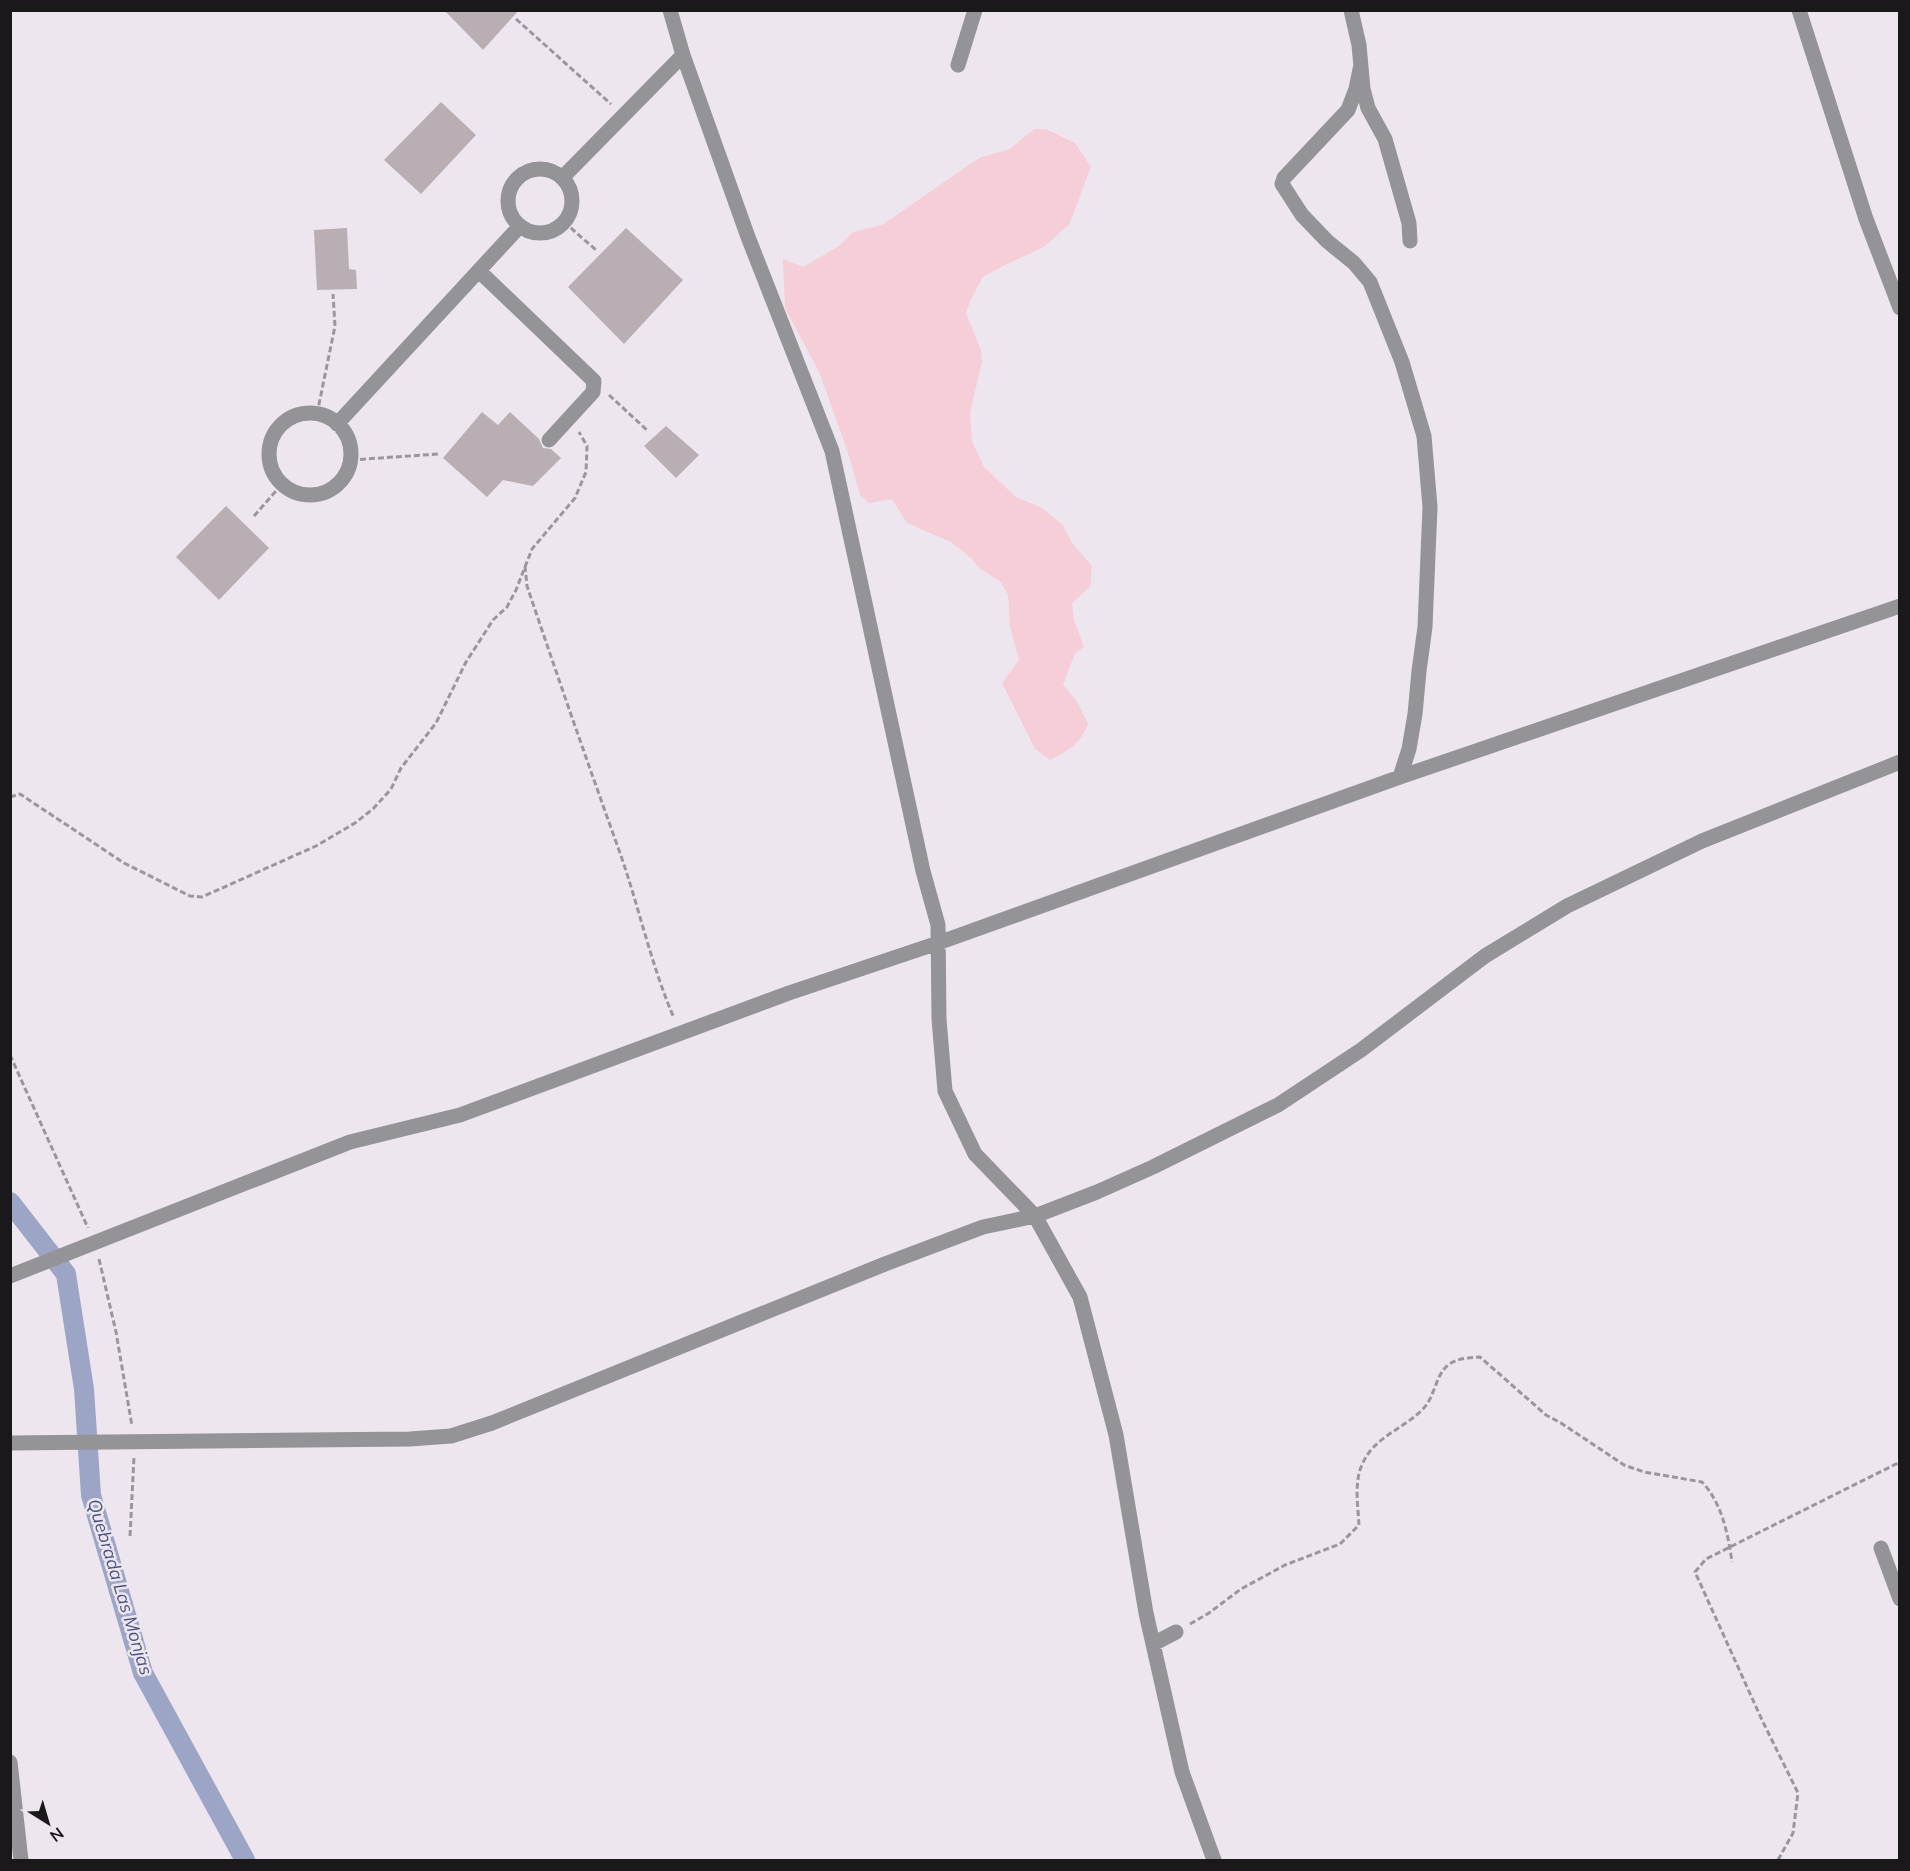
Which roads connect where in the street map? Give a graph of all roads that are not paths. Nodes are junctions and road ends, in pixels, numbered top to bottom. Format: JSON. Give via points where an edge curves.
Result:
{"nodes":[{"id":1,"x":670,"y":10,"type":"edge"},
{"id":2,"x":975,"y":10,"type":"edge"},
{"id":3,"x":1799,"y":10,"type":"edge"},
{"id":4,"x":1355,"y":12,"type":"edge"},
{"id":5,"x":683,"y":55,"type":"junction"},
{"id":6,"x":958,"y":65,"type":"dead end"},
{"id":7,"x":1360,"y":69,"type":"junction"},
{"id":8,"x":562,"y":178,"type":"junction"},
{"id":9,"x":520,"y":226,"type":"junction"},
{"id":10,"x":1410,"y":241,"type":"dead end"},
{"id":11,"x":479,"y":271,"type":"junction"},
{"id":12,"x":1899,"y":309,"type":"edge"},
{"id":13,"x":337,"y":424,"type":"junction"},
{"id":14,"x":549,"y":440,"type":"dead end"},
{"id":15,"x":1899,"y":606,"type":"edge"},
{"id":16,"x":1899,"y":762,"type":"edge"},
{"id":17,"x":1400,"y":777,"type":"junction"},
{"id":18,"x":938,"y":943,"type":"junction"},
{"id":19,"x":1035,"y":1216,"type":"junction"},
{"id":20,"x":10,"y":1276,"type":"edge"},
{"id":21,"x":10,"y":1443,"type":"edge"},
{"id":22,"x":1881,"y":1548,"type":"dead end"},
{"id":23,"x":1899,"y":1599,"type":"edge"},
{"id":24,"x":1176,"y":1632,"type":"road end"},
{"id":25,"x":1153,"y":1644,"type":"junction"},
{"id":26,"x":10,"y":1762,"type":"edge"},
{"id":27,"x":21,"y":1860,"type":"edge"},
{"id":28,"x":1215,"y":1860,"type":"edge"}],
"edges":[{"from":1,"to":5,"type":"street"},
{"from":2,"to":6,"type":"street"},
{"from":3,"to":12,"type":"street"},
{"from":4,"to":7,"type":"street"},
{"from":5,"to":8,"type":"street"},
{"from":5,"to":18,"type":"street","via":[[748,237],[832,451],[938,925]]},
{"from":7,"to":10,"type":"street","via":[[1368,108],[1385,139],[1409,223]]},
{"from":7,"to":17,"type":"street","via":[[1348,110],[1282,183],[1302,215],[1370,282],[1402,362],[1424,436],[1430,507],[1426,617],[1415,714]]},
{"from":8,"to":9,"type":"street","via":[[572,204],[564,222],[548,232],[528,231]]},
{"from":8,"to":9,"type":"street","via":[[544,169],[524,173],[516,180],[508,198],[509,209]]},
{"from":9,"to":11,"type":"street"},
{"from":11,"to":13,"type":"street"},
{"from":11,"to":14,"type":"street","via":[[594,381],[593,392]]},
{"from":13,"to":13,"type":"street","via":[[350,444],[351,460],[341,481],[320,494],[297,493],[282,484],[270,461],[275,434],[287,421],[304,414],[317,414]]},
{"from":15,"to":17,"type":"street"},
{"from":16,"to":19,"type":"street","via":[[1702,841],[1567,906],[1485,956],[1361,1050],[1278,1105],[1153,1167]]},
{"from":17,"to":18,"type":"street"},
{"from":18,"to":19,"type":"street","via":[[945,1091],[975,1154]]},
{"from":18,"to":20,"type":"street","via":[[789,993],[460,1115],[350,1142]]},
{"from":19,"to":21,"type":"street","via":[[983,1227],[451,1436]]},
{"from":19,"to":25,"type":"street","via":[[1080,1297],[1116,1435]]},
{"from":22,"to":23,"type":"street"},
{"from":24,"to":25,"type":"street"},
{"from":25,"to":28,"type":"street","via":[[1182,1772]]},
{"from":26,"to":27,"type":"street"}]}
